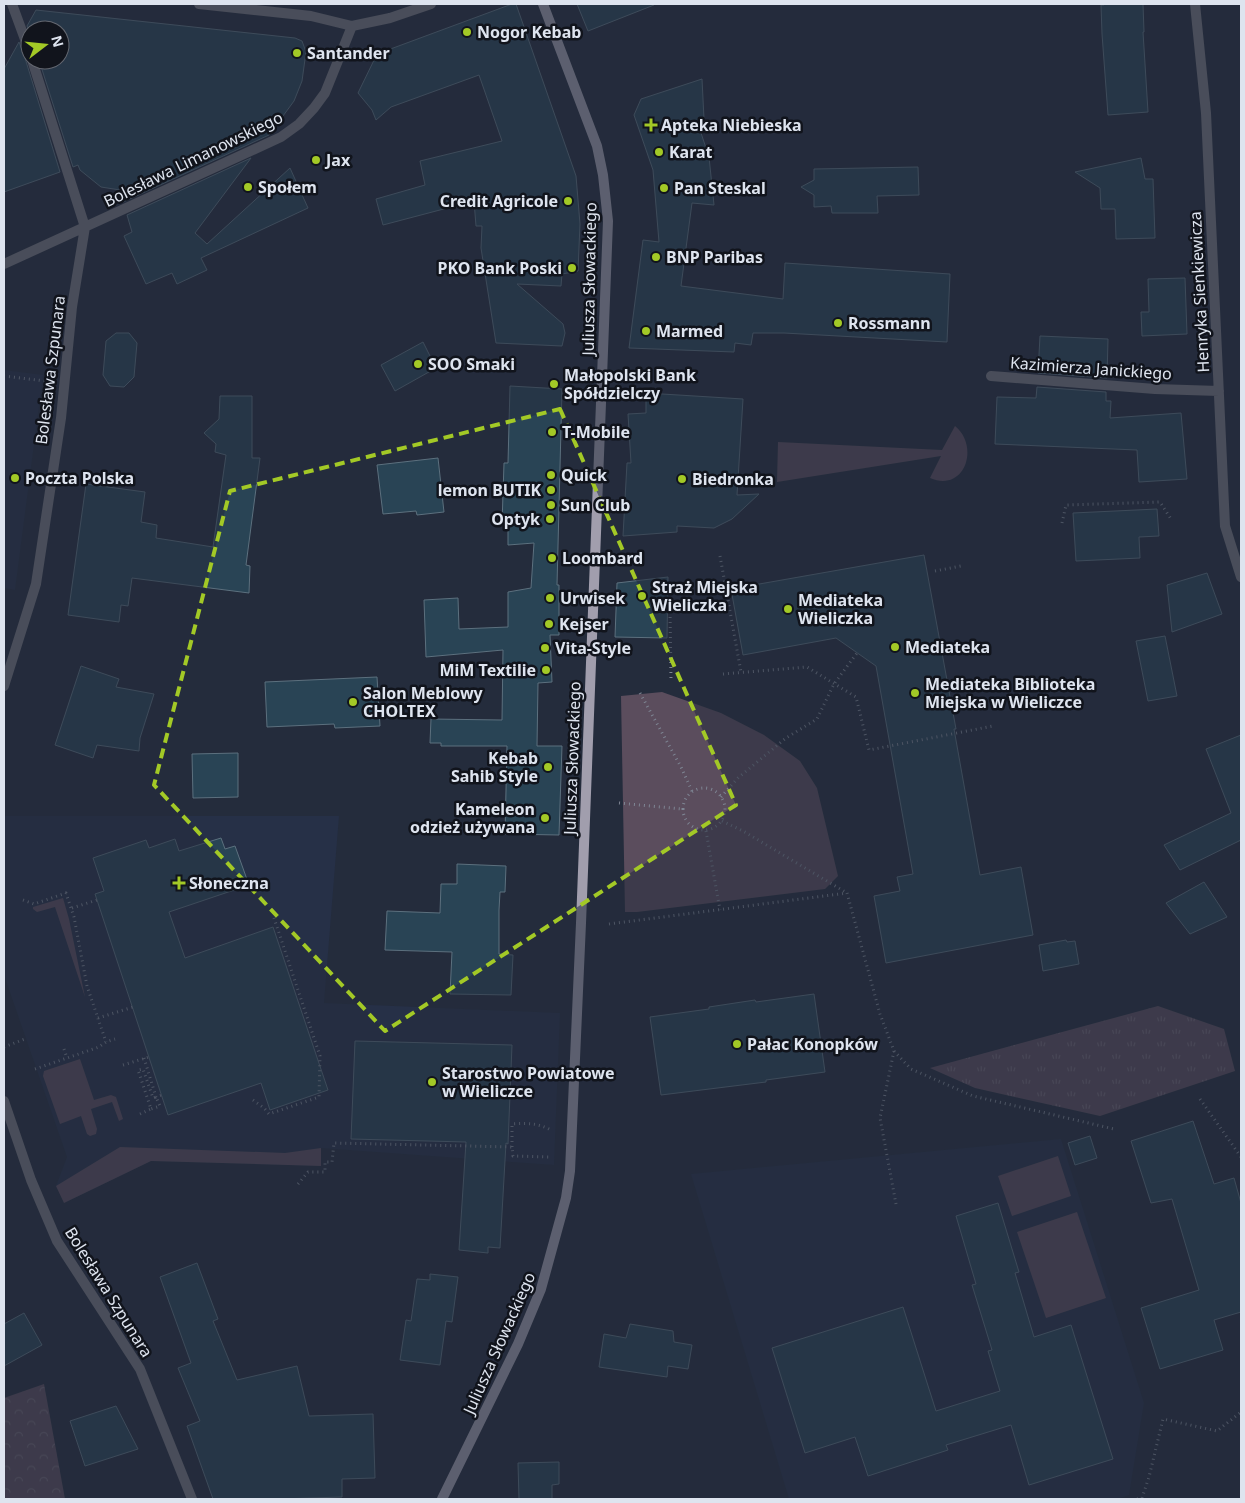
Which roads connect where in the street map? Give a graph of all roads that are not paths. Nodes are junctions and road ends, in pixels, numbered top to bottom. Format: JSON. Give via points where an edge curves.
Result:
{"nodes":[{"id":1,"x":12,"y":4,"type":"edge"},
{"id":2,"x":199,"y":4,"type":"edge"},
{"id":3,"x":431,"y":4,"type":"edge"},
{"id":4,"x":544,"y":4,"type":"edge"},
{"id":5,"x":1194,"y":4,"type":"edge"},
{"id":6,"x":20,"y":26,"type":"edge"},
{"id":7,"x":352,"y":26,"type":"junction"},
{"id":8,"x":35,"y":70,"type":"edge"},
{"id":9,"x":85,"y":227,"type":"junction"},
{"id":10,"x":4,"y":264,"type":"edge"},
{"id":11,"x":991,"y":376,"type":"dead end"},
{"id":12,"x":1219,"y":391,"type":"junction"},
{"id":13,"x":1241,"y":577,"type":"edge"},
{"id":14,"x":4,"y":686,"type":"edge"},
{"id":15,"x":4,"y":1101,"type":"edge"},
{"id":16,"x":192,"y":1499,"type":"edge"},
{"id":17,"x":442,"y":1499,"type":"edge"}],
"edges":[{"from":1,"to":6,"type":"street"},
{"from":2,"to":7,"type":"street","via":[[311,16]]},
{"from":3,"to":7,"type":"street"},
{"from":4,"to":17,"type":"street","name":"Juliusza Słowackiego","via":[[597,146],[608,221],[570,1164],[566,1198],[541,1289],[518,1344]]},
{"from":5,"to":12,"type":"street","name":"Henryka Sienkiewicza","via":[[1206,113]]},
{"from":7,"to":9,"type":"street","name":"Bolesława Limanowskiego","via":[[325,93],[299,124],[281,137]]},
{"from":8,"to":9,"type":"street","name":"Bolesława Szpunara"},
{"from":9,"to":10,"type":"street","name":"Bolesława Limanowskiego"},
{"from":9,"to":14,"type":"street","name":"Bolesława Szpunara","via":[[36,584]]},
{"from":11,"to":12,"type":"street","name":"Kazimierza Janickiego"},
{"from":12,"to":13,"type":"street","name":"Henryka Sienkiewicza","via":[[1224,526]]},
{"from":15,"to":16,"type":"street","name":"Bolesława Szpunara","via":[[56,1241],[140,1369]]}]}
